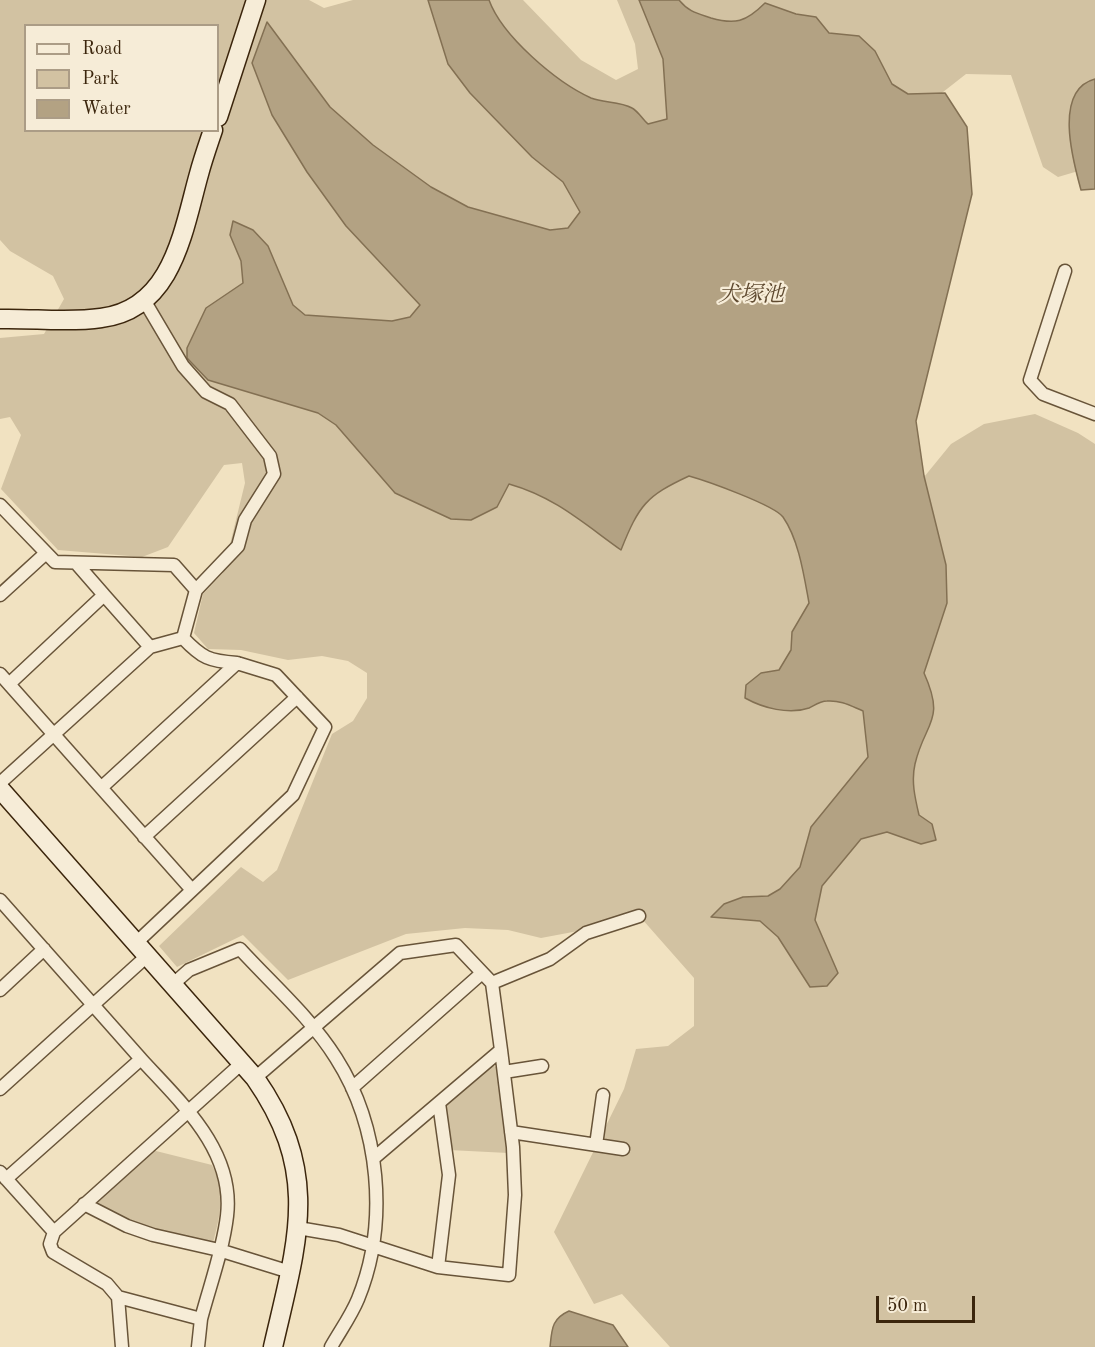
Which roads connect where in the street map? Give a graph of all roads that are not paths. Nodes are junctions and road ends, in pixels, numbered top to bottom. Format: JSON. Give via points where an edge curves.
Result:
{"nodes":[{"id":1,"x":256,"y":0,"type":"edge"},
{"id":2,"x":219,"y":114,"type":"edge"},
{"id":3,"x":212,"y":132,"type":"edge"},
{"id":4,"x":1065,"y":272,"type":"dead end"},
{"id":5,"x":144,"y":300,"type":"junction"},
{"id":6,"x":0,"y":319,"type":"edge"},
{"id":7,"x":1095,"y":414,"type":"edge"},
{"id":8,"x":0,"y":505,"type":"edge"},
{"id":9,"x":46,"y":553,"type":"junction"},
{"id":10,"x":76,"y":564,"type":"junction"},
{"id":11,"x":196,"y":590,"type":"junction"},
{"id":12,"x":0,"y":595,"type":"edge"},
{"id":13,"x":104,"y":595,"type":"junction"},
{"id":14,"x":183,"y":638,"type":"junction"},
{"id":15,"x":150,"y":647,"type":"junction"},
{"id":16,"x":237,"y":663,"type":"junction"},
{"id":17,"x":0,"y":674,"type":"edge"},
{"id":18,"x":9,"y":684,"type":"junction"},
{"id":19,"x":297,"y":697,"type":"junction"},
{"id":20,"x":55,"y":735,"type":"junction"},
{"id":21,"x":0,"y":783,"type":"edge"},
{"id":22,"x":102,"y":787,"type":"junction"},
{"id":23,"x":0,"y":789,"type":"edge"},
{"id":24,"x":144,"y":837,"type":"junction"},
{"id":25,"x":192,"y":890,"type":"junction"},
{"id":26,"x":0,"y":900,"type":"edge"},
{"id":27,"x":639,"y":916,"type":"dead end"},
{"id":28,"x":44,"y":949,"type":"junction"},
{"id":29,"x":141,"y":950,"type":"junction"},
{"id":30,"x":483,"y":973,"type":"junction"},
{"id":31,"x":492,"y":983,"type":"junction"},
{"id":32,"x":172,"y":985,"type":"junction"},
{"id":33,"x":0,"y":990,"type":"edge"},
{"id":34,"x":93,"y":1005,"type":"junction"},
{"id":35,"x":312,"y":1028,"type":"junction"},
{"id":36,"x":501,"y":1050,"type":"junction"},
{"id":37,"x":141,"y":1059,"type":"junction"},
{"id":38,"x":242,"y":1063,"type":"junction"},
{"id":39,"x":542,"y":1066,"type":"dead end"},
{"id":40,"x":504,"y":1072,"type":"junction"},
{"id":41,"x":255,"y":1078,"type":"junction"},
{"id":42,"x":352,"y":1088,"type":"junction"},
{"id":43,"x":0,"y":1089,"type":"edge"},
{"id":44,"x":603,"y":1095,"type":"dead end"},
{"id":45,"x":439,"y":1103,"type":"junction"},
{"id":46,"x":189,"y":1112,"type":"junction"},
{"id":47,"x":511,"y":1132,"type":"junction"},
{"id":48,"x":596,"y":1145,"type":"junction"},
{"id":49,"x":623,"y":1149,"type":"dead end"},
{"id":50,"x":374,"y":1158,"type":"junction"},
{"id":51,"x":3,"y":1175,"type":"edge"},
{"id":52,"x":84,"y":1204,"type":"junction"},
{"id":53,"x":298,"y":1228,"type":"junction"},
{"id":54,"x":54,"y":1232,"type":"junction"},
{"id":55,"x":372,"y":1246,"type":"junction"},
{"id":56,"x":219,"y":1250,"type":"junction"},
{"id":57,"x":438,"y":1267,"type":"junction"},
{"id":58,"x":290,"y":1272,"type":"junction"},
{"id":59,"x":118,"y":1297,"type":"junction"},
{"id":60,"x":201,"y":1319,"type":"junction"},
{"id":61,"x":122,"y":1347,"type":"edge"},
{"id":62,"x":198,"y":1347,"type":"edge"},
{"id":63,"x":273,"y":1347,"type":"edge"},
{"id":64,"x":332,"y":1347,"type":"edge"}],
"edges":[{"from":1,"to":2,"type":"street"},
{"from":3,"to":5,"type":"street","via":[[182,241],[168,274]]},
{"from":4,"to":7,"type":"street","via":[[1030,380],[1044,394]]},
{"from":5,"to":6,"type":"street","via":[[125,312],[101,318]]},
{"from":5,"to":11,"type":"street","via":[[183,366],[206,392],[230,404],[270,456],[274,474],[245,520],[238,546]]},
{"from":8,"to":9,"type":"street"},
{"from":9,"to":10,"type":"street","via":[[55,562]]},
{"from":9,"to":12,"type":"street"},
{"from":10,"to":11,"type":"street","via":[[174,565]]},
{"from":10,"to":13,"type":"street"},
{"from":11,"to":14,"type":"street"},
{"from":13,"to":15,"type":"street"},
{"from":13,"to":18,"type":"street"},
{"from":14,"to":15,"type":"street"},
{"from":14,"to":16,"type":"street","via":[[201,657]]},
{"from":15,"to":20,"type":"street"},
{"from":16,"to":19,"type":"street","via":[[276,675]]},
{"from":16,"to":22,"type":"street"},
{"from":17,"to":18,"type":"street"},
{"from":18,"to":20,"type":"street"},
{"from":19,"to":24,"type":"street"},
{"from":19,"to":25,"type":"street","via":[[326,727],[293,795]]},
{"from":20,"to":21,"type":"street"},
{"from":20,"to":22,"type":"street"},
{"from":22,"to":24,"type":"street"},
{"from":23,"to":29,"type":"street"},
{"from":24,"to":25,"type":"street"},
{"from":25,"to":29,"type":"street"},
{"from":26,"to":28,"type":"street"},
{"from":27,"to":31,"type":"street","via":[[586,933],[550,959]]},
{"from":28,"to":33,"type":"street"},
{"from":28,"to":34,"type":"street"},
{"from":29,"to":32,"type":"street"},
{"from":29,"to":34,"type":"street"},
{"from":30,"to":31,"type":"street"},
{"from":30,"to":35,"type":"street","via":[[456,945],[400,953]]},
{"from":30,"to":42,"type":"street"},
{"from":31,"to":36,"type":"street"},
{"from":32,"to":35,"type":"street","via":[[189,970],[240,949]]},
{"from":32,"to":38,"type":"street"},
{"from":34,"to":37,"type":"street"},
{"from":34,"to":43,"type":"street"},
{"from":35,"to":41,"type":"street"},
{"from":35,"to":42,"type":"street","via":[[336,1057]]},
{"from":36,"to":40,"type":"street"},
{"from":36,"to":45,"type":"street"},
{"from":37,"to":46,"type":"street"},
{"from":37,"to":51,"type":"street"},
{"from":38,"to":41,"type":"street"},
{"from":38,"to":46,"type":"street"},
{"from":39,"to":40,"type":"street"},
{"from":40,"to":47,"type":"street"},
{"from":41,"to":53,"type":"street","via":[[274,1105],[292,1155],[300,1208]]},
{"from":42,"to":50,"type":"street"},
{"from":44,"to":48,"type":"street"},
{"from":45,"to":50,"type":"street"},
{"from":45,"to":57,"type":"street","via":[[449,1175]]},
{"from":46,"to":52,"type":"street"},
{"from":46,"to":56,"type":"street","via":[[220,1163],[227,1215]]},
{"from":47,"to":48,"type":"street"},
{"from":47,"to":57,"type":"street","via":[[515,1195],[509,1275]]},
{"from":48,"to":49,"type":"street"},
{"from":50,"to":55,"type":"street","via":[[376,1205]]},
{"from":51,"to":54,"type":"street"},
{"from":52,"to":54,"type":"street"},
{"from":52,"to":56,"type":"street","via":[[136,1229]]},
{"from":53,"to":55,"type":"street"},
{"from":53,"to":58,"type":"street"},
{"from":54,"to":59,"type":"street","via":[[50,1244],[53,1252],[107,1284]]},
{"from":55,"to":57,"type":"street"},
{"from":55,"to":64,"type":"street","via":[[358,1299]]},
{"from":56,"to":58,"type":"street"},
{"from":56,"to":60,"type":"street"},
{"from":58,"to":63,"type":"street"},
{"from":59,"to":60,"type":"street"},
{"from":59,"to":61,"type":"street"},
{"from":60,"to":62,"type":"street"}]}
